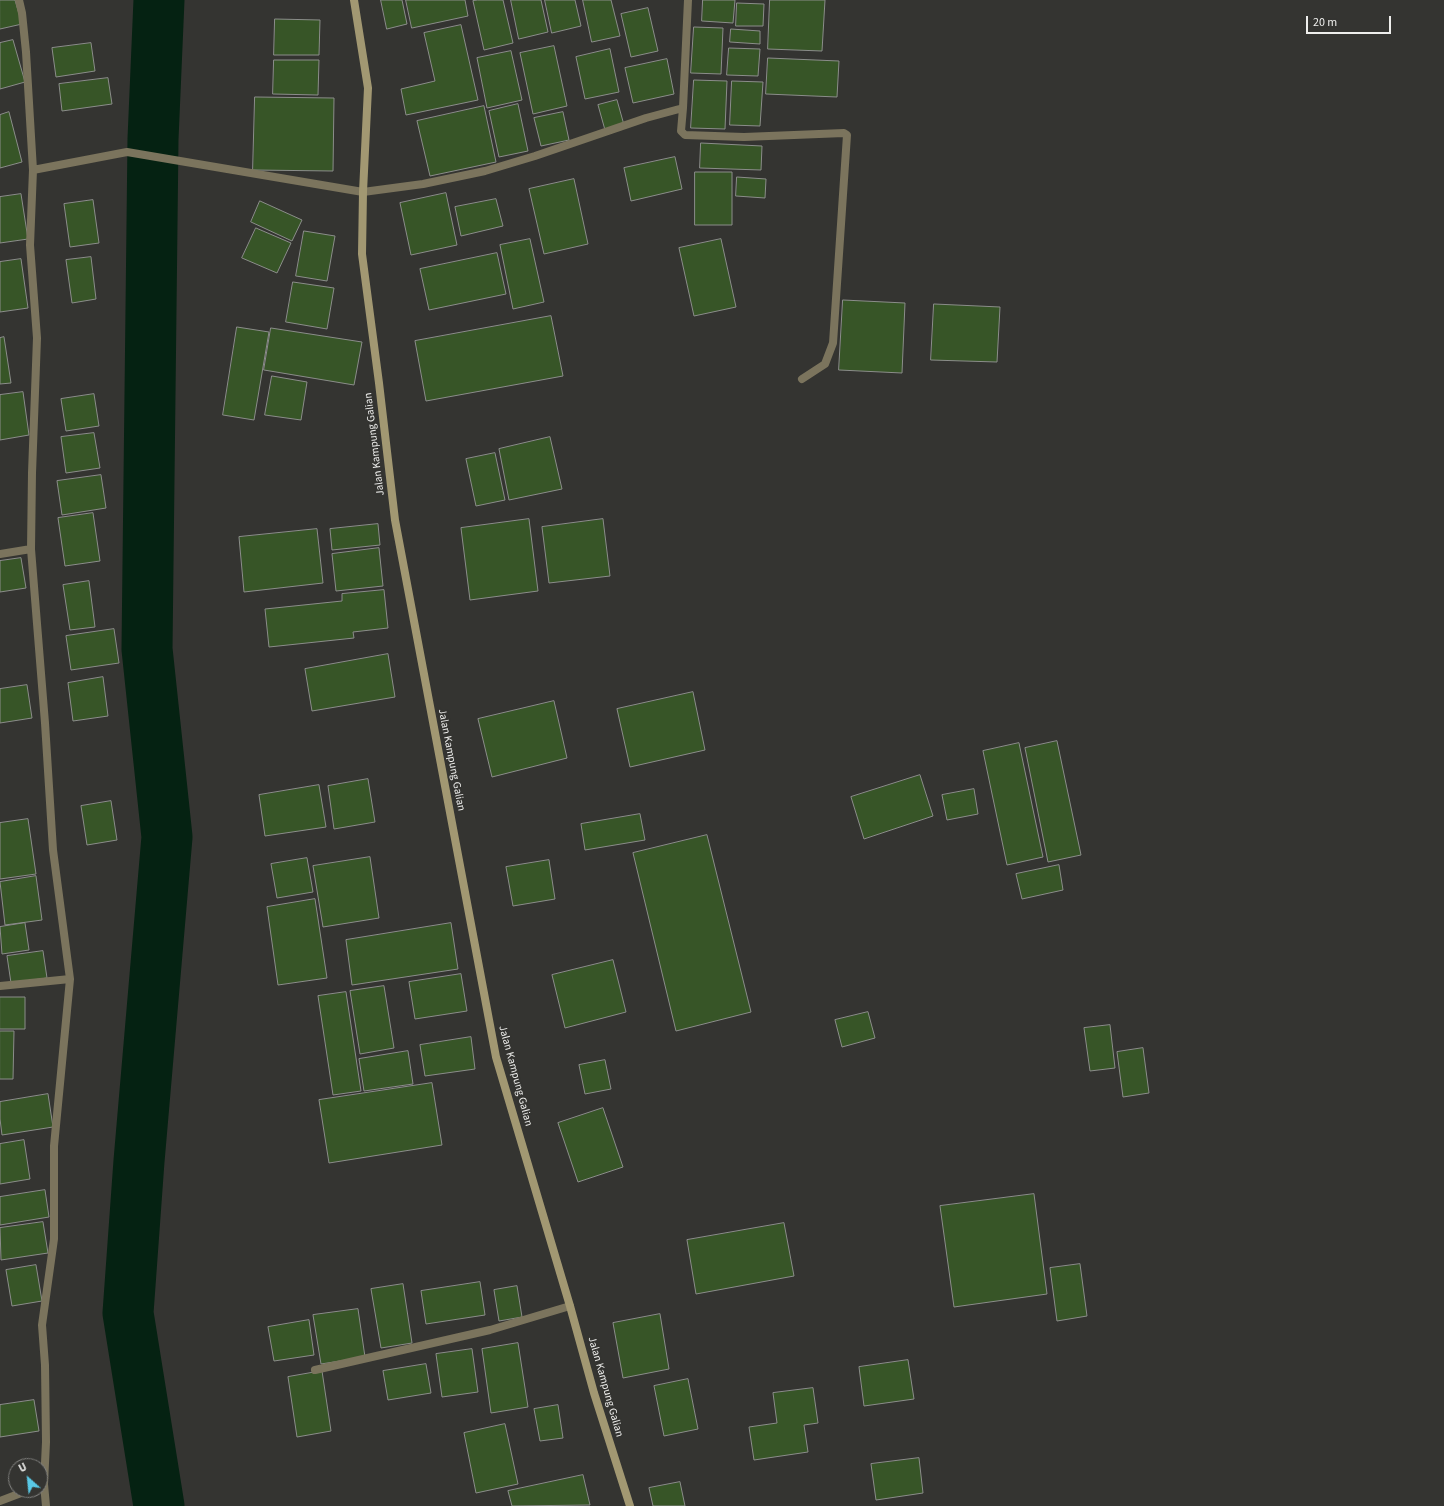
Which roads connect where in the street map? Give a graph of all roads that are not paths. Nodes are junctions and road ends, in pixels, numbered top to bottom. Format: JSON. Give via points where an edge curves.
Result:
{"nodes":[{"id":1,"x":19,"y":0,"type":"edge"},
{"id":2,"x":354,"y":0,"type":"edge"},
{"id":3,"x":688,"y":0,"type":"edge"},
{"id":4,"x":684,"y":108,"type":"junction"},
{"id":5,"x":32,"y":170,"type":"junction"},
{"id":6,"x":363,"y":192,"type":"junction"},
{"id":7,"x":802,"y":379,"type":"dead end"},
{"id":8,"x":31,"y":549,"type":"junction"},
{"id":9,"x":0,"y":554,"type":"edge"},
{"id":10,"x":70,"y":979,"type":"junction"},
{"id":11,"x":0,"y":986,"type":"edge"},
{"id":12,"x":570,"y":1306,"type":"junction"},
{"id":13,"x":314,"y":1370,"type":"dead end"},
{"id":14,"x":45,"y":1458,"type":"edge"},
{"id":15,"x":630,"y":1506,"type":"edge"}],
"edges":[{"from":1,"to":5,"type":"street","via":[[26,52]]},
{"from":2,"to":6,"type":"main road","name":"Jalan Kampung Galian","via":[[368,88]]},
{"from":3,"to":4,"type":"street"},
{"from":4,"to":6,"type":"street","via":[[485,171],[423,184]]},
{"from":4,"to":7,"type":"street","via":[[681,131],[685,135],[847,135],[833,344],[825,364]]},
{"from":5,"to":6,"type":"street","via":[[127,152]]},
{"from":5,"to":8,"type":"street","via":[[30,245],[37,338]]},
{"from":6,"to":12,"type":"main road","name":"Jalan Kampung Galian","via":[[362,254],[395,520],[442,773],[496,1057]]},
{"from":8,"to":9,"type":"street"},
{"from":8,"to":10,"type":"street","via":[[53,850]]},
{"from":10,"to":11,"type":"street"},
{"from":10,"to":14,"type":"street","via":[[54,1146],[54,1238],[42,1325],[45,1365]]},
{"from":12,"to":13,"type":"street","via":[[490,1330]]},
{"from":12,"to":15,"type":"main road","name":"Jalan Kampung Galian","via":[[594,1393]]}]}
